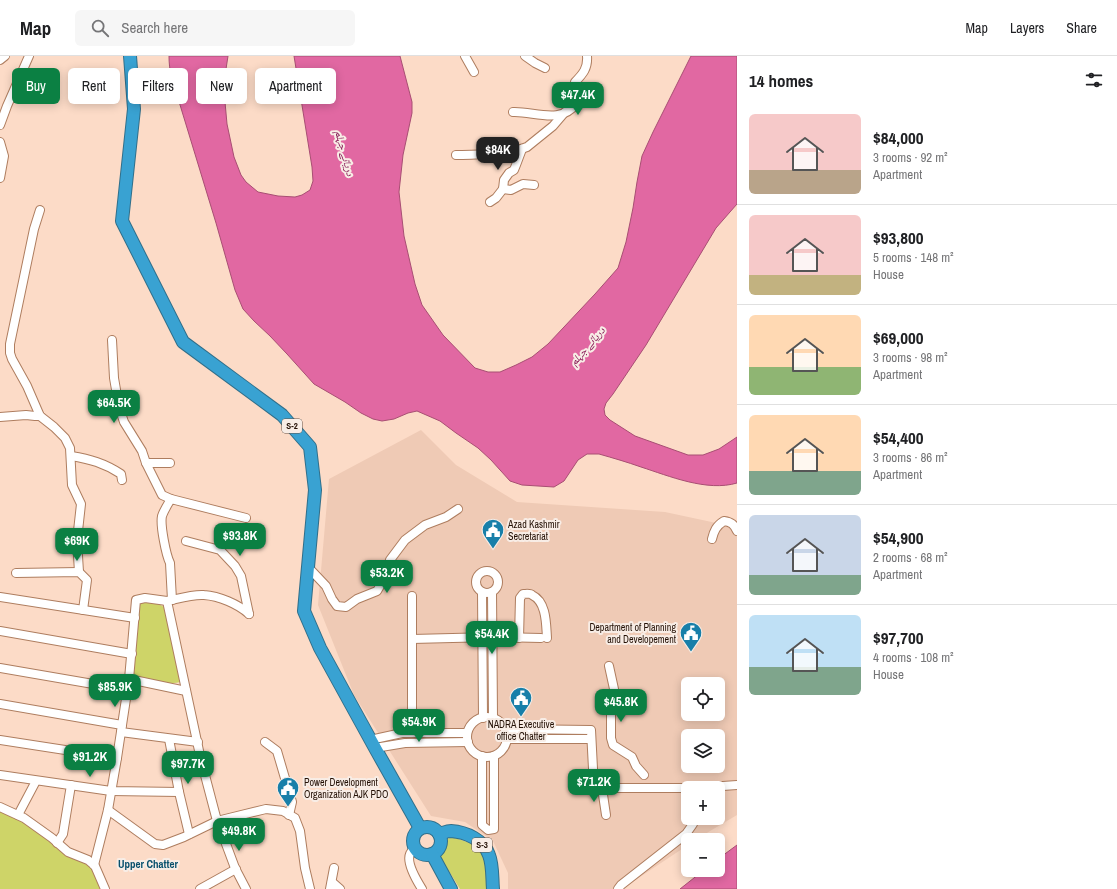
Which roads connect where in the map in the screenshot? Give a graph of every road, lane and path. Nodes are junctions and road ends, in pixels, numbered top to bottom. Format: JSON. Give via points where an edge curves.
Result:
{"nodes":[{"id":1,"x":5,"y":56,"type":"edge"},
{"id":2,"x":29,"y":56,"type":"edge"},
{"id":3,"x":130,"y":56,"type":"edge"},
{"id":4,"x":465,"y":56,"type":"edge"},
{"id":5,"x":525,"y":56,"type":"edge"},
{"id":6,"x":587,"y":56,"type":"edge"},
{"id":7,"x":0,"y":60,"type":"edge"},
{"id":8,"x":545,"y":68,"type":"dead end"},
{"id":9,"x":474,"y":72,"type":"dead end"},
{"id":10,"x":513,"y":112,"type":"dead end"},
{"id":11,"x":565,"y":112,"type":"junction"},
{"id":12,"x":0,"y":125,"type":"edge"},
{"id":13,"x":0,"y":142,"type":"edge"},
{"id":14,"x":522,"y":149,"type":"junction"},
{"id":15,"x":456,"y":155,"type":"dead end"},
{"id":16,"x":0,"y":178,"type":"edge"},
{"id":17,"x":534,"y":185,"type":"dead end"},
{"id":18,"x":503,"y":189,"type":"junction"},
{"id":19,"x":490,"y":202,"type":"dead end"},
{"id":20,"x":40,"y":210,"type":"dead end"},
{"id":21,"x":112,"y":340,"type":"dead end"},
{"id":22,"x":40,"y":416,"type":"junction"},
{"id":23,"x":0,"y":417,"type":"edge"},
{"id":24,"x":71,"y":456,"type":"junction"},
{"id":25,"x":146,"y":463,"type":"junction"},
{"id":26,"x":170,"y":463,"type":"dead end"},
{"id":27,"x":122,"y":480,"type":"dead end"},
{"id":28,"x":171,"y":499,"type":"junction"},
{"id":29,"x":458,"y":509,"type":"dead end"},
{"id":30,"x":246,"y":518,"type":"dead end"},
{"id":31,"x":737,"y":531,"type":"edge"},
{"id":32,"x":712,"y":539,"type":"dead end"},
{"id":33,"x":186,"y":541,"type":"dead end"},
{"id":34,"x":308,"y":567,"type":"junction"},
{"id":35,"x":79,"y":572,"type":"junction"},
{"id":36,"x":16,"y":573,"type":"dead end"},
{"id":37,"x":482,"y":592,"type":"junction"},
{"id":38,"x":492,"y":592,"type":"junction"},
{"id":39,"x":412,"y":596,"type":"dead end"},
{"id":40,"x":0,"y":597,"type":"edge"},
{"id":41,"x":169,"y":601,"type":"junction"},
{"id":42,"x":83,"y":610,"type":"junction"},
{"id":43,"x":135,"y":618,"type":"junction"},
{"id":44,"x":0,"y":631,"type":"edge"},
{"id":45,"x":482,"y":638,"type":"junction"},
{"id":46,"x":493,"y":638,"type":"junction"},
{"id":47,"x":520,"y":638,"type":"junction"},
{"id":48,"x":412,"y":639,"type":"junction"},
{"id":49,"x":132,"y":654,"type":"junction"},
{"id":50,"x":609,"y":666,"type":"dead end"},
{"id":51,"x":0,"y":668,"type":"edge"},
{"id":52,"x":129,"y":679,"type":"junction"},
{"id":53,"x":128,"y":690,"type":"junction"},
{"id":54,"x":186,"y":691,"type":"junction"},
{"id":55,"x":0,"y":704,"type":"edge"},
{"id":56,"x":483,"y":718,"type":"junction"},
{"id":57,"x":493,"y":718,"type":"junction"},
{"id":58,"x":122,"y":729,"type":"junction"},
{"id":59,"x":505,"y":729,"type":"junction"},
{"id":60,"x":412,"y":733,"type":"junction"},
{"id":61,"x":467,"y":733,"type":"junction"},
{"id":62,"x":169,"y":739,"type":"junction"},
{"id":63,"x":507,"y":739,"type":"junction"},
{"id":64,"x":591,"y":739,"type":"junction"},
{"id":65,"x":0,"y":740,"type":"edge"},
{"id":66,"x":198,"y":742,"type":"junction"},
{"id":67,"x":265,"y":742,"type":"dead end"},
{"id":68,"x":468,"y":742,"type":"junction"},
{"id":69,"x":372,"y":744,"type":"junction"},
{"id":70,"x":482,"y":756,"type":"junction"},
{"id":71,"x":494,"y":756,"type":"junction"},
{"id":72,"x":117,"y":758,"type":"junction"},
{"id":73,"x":0,"y":775,"type":"edge"},
{"id":74,"x":644,"y":775,"type":"dead end"},
{"id":75,"x":36,"y":781,"type":"junction"},
{"id":76,"x":71,"y":785,"type":"junction"},
{"id":77,"x":737,"y":785,"type":"edge"},
{"id":78,"x":725,"y":786,"type":"edge"},
{"id":79,"x":602,"y":788,"type":"junction"},
{"id":80,"x":681,"y":788,"type":"edge"},
{"id":81,"x":111,"y":791,"type":"junction"},
{"id":82,"x":179,"y":792,"type":"junction"},
{"id":83,"x":0,"y":807,"type":"edge"},
{"id":84,"x":108,"y":810,"type":"junction"},
{"id":85,"x":606,"y":814,"type":"dead end"},
{"id":86,"x":18,"y":815,"type":"junction"},
{"id":87,"x":289,"y":815,"type":"junction"},
{"id":88,"x":217,"y":821,"type":"junction"},
{"id":89,"x":692,"y":825,"type":"edge"},
{"id":90,"x":420,"y":828,"type":"junction"},
{"id":91,"x":189,"y":834,"type":"junction"},
{"id":92,"x":439,"y":834,"type":"junction"},
{"id":93,"x":57,"y":843,"type":"junction"},
{"id":94,"x":414,"y":848,"type":"junction"},
{"id":95,"x":432,"y":854,"type":"junction"},
{"id":96,"x":94,"y":865,"type":"junction"},
{"id":97,"x":334,"y":868,"type":"dead end"},
{"id":98,"x":236,"y":869,"type":"junction"},
{"id":99,"x":331,"y":885,"type":"edge"},
{"id":100,"x":105,"y":889,"type":"edge"},
{"id":101,"x":200,"y":889,"type":"edge"},
{"id":102,"x":246,"y":889,"type":"edge"},
{"id":103,"x":310,"y":889,"type":"edge"},
{"id":104,"x":340,"y":889,"type":"edge"},
{"id":105,"x":422,"y":889,"type":"edge"},
{"id":106,"x":451,"y":889,"type":"edge"},
{"id":107,"x":493,"y":889,"type":"edge"},
{"id":108,"x":618,"y":889,"type":"edge"}],
"edges":[{"from":1,"to":7,"type":"street"},
{"from":2,"to":12,"type":"street"},
{"from":3,"to":34,"type":"highway","number":"S-2","via":[[134,109],[122,221],[183,342],[282,415],[310,447],[315,490]]},
{"from":4,"to":9,"type":"street"},
{"from":5,"to":8,"type":"street"},
{"from":6,"to":11,"type":"street","via":[[585,71],[575,82],[577,103]]},
{"from":10,"to":11,"type":"street","via":[[552,116]]},
{"from":11,"to":14,"type":"street","via":[[553,126]]},
{"from":13,"to":16,"type":"street","via":[[4,156]]},
{"from":14,"to":15,"type":"street","via":[[490,154]]},
{"from":14,"to":18,"type":"street","via":[[516,165],[504,180]]},
{"from":17,"to":18,"type":"street","via":[[523,184],[511,190]]},
{"from":18,"to":19,"type":"street"},
{"from":20,"to":22,"type":"street","via":[[10,344],[12,359]]},
{"from":21,"to":25,"type":"street","via":[[119,408]]},
{"from":22,"to":23,"type":"street"},
{"from":22,"to":24,"type":"street","via":[[65,438]]},
{"from":24,"to":27,"type":"street","via":[[109,466],[120,474]]},
{"from":24,"to":35,"type":"street","via":[[72,485],[81,504],[77,540]]},
{"from":25,"to":26,"type":"street"},
{"from":25,"to":28,"type":"street","via":[[162,495]]},
{"from":28,"to":30,"type":"street"},
{"from":28,"to":41,"type":"street","via":[[162,516],[167,558],[170,563]]},
{"from":29,"to":34,"type":"street","via":[[425,525],[405,540],[390,560],[377,591],[357,599],[346,608],[337,606],[326,586]]},
{"from":31,"to":32,"type":"street","via":[[731,522],[724,521],[718,525]]},
{"from":33,"to":41,"type":"street","via":[[220,550],[235,566],[241,576],[249,614],[221,599],[203,595]]},
{"from":34,"to":69,"type":"highway","number":"S-2","via":[[304,611],[320,648]]},
{"from":35,"to":36,"type":"street"},
{"from":35,"to":42,"type":"street","via":[[87,580]]},
{"from":37,"to":38,"type":"street"},
{"from":37,"to":38,"type":"street","via":[[477,586],[476,579],[480,573],[487,571],[494,573],[498,579],[498,586]]},
{"from":37,"to":45,"type":"street"},
{"from":38,"to":46,"type":"street"},
{"from":39,"to":48,"type":"street"},
{"from":40,"to":42,"type":"street"},
{"from":41,"to":43,"type":"street","via":[[144,598],[136,600]]},
{"from":41,"to":54,"type":"street"},
{"from":42,"to":43,"type":"street"},
{"from":43,"to":49,"type":"street"},
{"from":44,"to":49,"type":"street"},
{"from":45,"to":46,"type":"street"},
{"from":45,"to":48,"type":"street"},
{"from":45,"to":56,"type":"street"},
{"from":46,"to":47,"type":"street"},
{"from":46,"to":57,"type":"street"},
{"from":47,"to":47,"type":"street","via":[[544,638],[544,610],[532,594],[523,594],[520,598]]},
{"from":48,"to":60,"type":"street"},
{"from":49,"to":52,"type":"street"},
{"from":50,"to":74,"type":"street","via":[[614,689],[611,705],[613,745],[632,757]]},
{"from":51,"to":53,"type":"street"},
{"from":52,"to":53,"type":"street"},
{"from":52,"to":54,"type":"street"},
{"from":53,"to":58,"type":"street"},
{"from":54,"to":66,"type":"street"},
{"from":55,"to":58,"type":"street"},
{"from":56,"to":57,"type":"street"},
{"from":56,"to":61,"type":"street","via":[[474,722]]},
{"from":57,"to":59,"type":"street"},
{"from":58,"to":62,"type":"street"},
{"from":58,"to":72,"type":"street"},
{"from":59,"to":63,"type":"street"},
{"from":59,"to":64,"type":"street","via":[[591,730]]},
{"from":60,"to":61,"type":"street"},
{"from":60,"to":69,"type":"street"},
{"from":61,"to":68,"type":"street"},
{"from":62,"to":66,"type":"street"},
{"from":62,"to":82,"type":"street"},
{"from":63,"to":64,"type":"street"},
{"from":63,"to":71,"type":"street","via":[[502,751]]},
{"from":64,"to":79,"type":"street","via":[[594,788]]},
{"from":65,"to":72,"type":"street"},
{"from":66,"to":88,"type":"street"},
{"from":67,"to":87,"type":"street","via":[[277,751],[292,802]]},
{"from":68,"to":69,"type":"street"},
{"from":68,"to":70,"type":"street","via":[[472,751]]},
{"from":69,"to":90,"type":"highway","number":"S-2"},
{"from":70,"to":71,"type":"street"},
{"from":70,"to":71,"type":"street","via":[[482,825],[488,830],[494,829]]},
{"from":72,"to":81,"type":"street"},
{"from":73,"to":75,"type":"street"},
{"from":75,"to":76,"type":"street"},
{"from":75,"to":86,"type":"street"},
{"from":76,"to":81,"type":"street"},
{"from":76,"to":93,"type":"street","via":[[63,834]]},
{"from":77,"to":78,"type":"street"},
{"from":79,"to":80,"type":"street"},
{"from":79,"to":85,"type":"street"},
{"from":81,"to":82,"type":"street"},
{"from":81,"to":84,"type":"street"},
{"from":82,"to":91,"type":"street"},
{"from":83,"to":86,"type":"street"},
{"from":84,"to":91,"type":"street","via":[[155,844],[163,845]]},
{"from":84,"to":96,"type":"street"},
{"from":86,"to":93,"type":"street"},
{"from":87,"to":88,"type":"street","via":[[283,811],[266,809]]},
{"from":87,"to":103,"type":"street","via":[[294,818],[300,830]]},
{"from":88,"to":91,"type":"street"},
{"from":88,"to":98,"type":"street"},
{"from":89,"to":108,"type":"street","via":[[686,834]]},
{"from":90,"to":92,"type":"highway","via":[[430,827]]},
{"from":90,"to":94,"type":"highway","via":[[414,835]]},
{"from":92,"to":95,"type":"highway","via":[[440,845]]},
{"from":92,"to":107,"type":"highway","number":"S-3","via":[[450,831],[464,834],[484,846],[490,859]]},
{"from":93,"to":96,"type":"street","via":[[68,852]]},
{"from":94,"to":95,"type":"highway","via":[[421,854]]},
{"from":94,"to":105,"type":"street","via":[[410,855],[410,864]]},
{"from":95,"to":106,"type":"highway"},
{"from":96,"to":100,"type":"street"},
{"from":97,"to":99,"type":"street"},
{"from":98,"to":101,"type":"street"},
{"from":98,"to":102,"type":"street"},
{"from":99,"to":104,"type":"street"}]}
